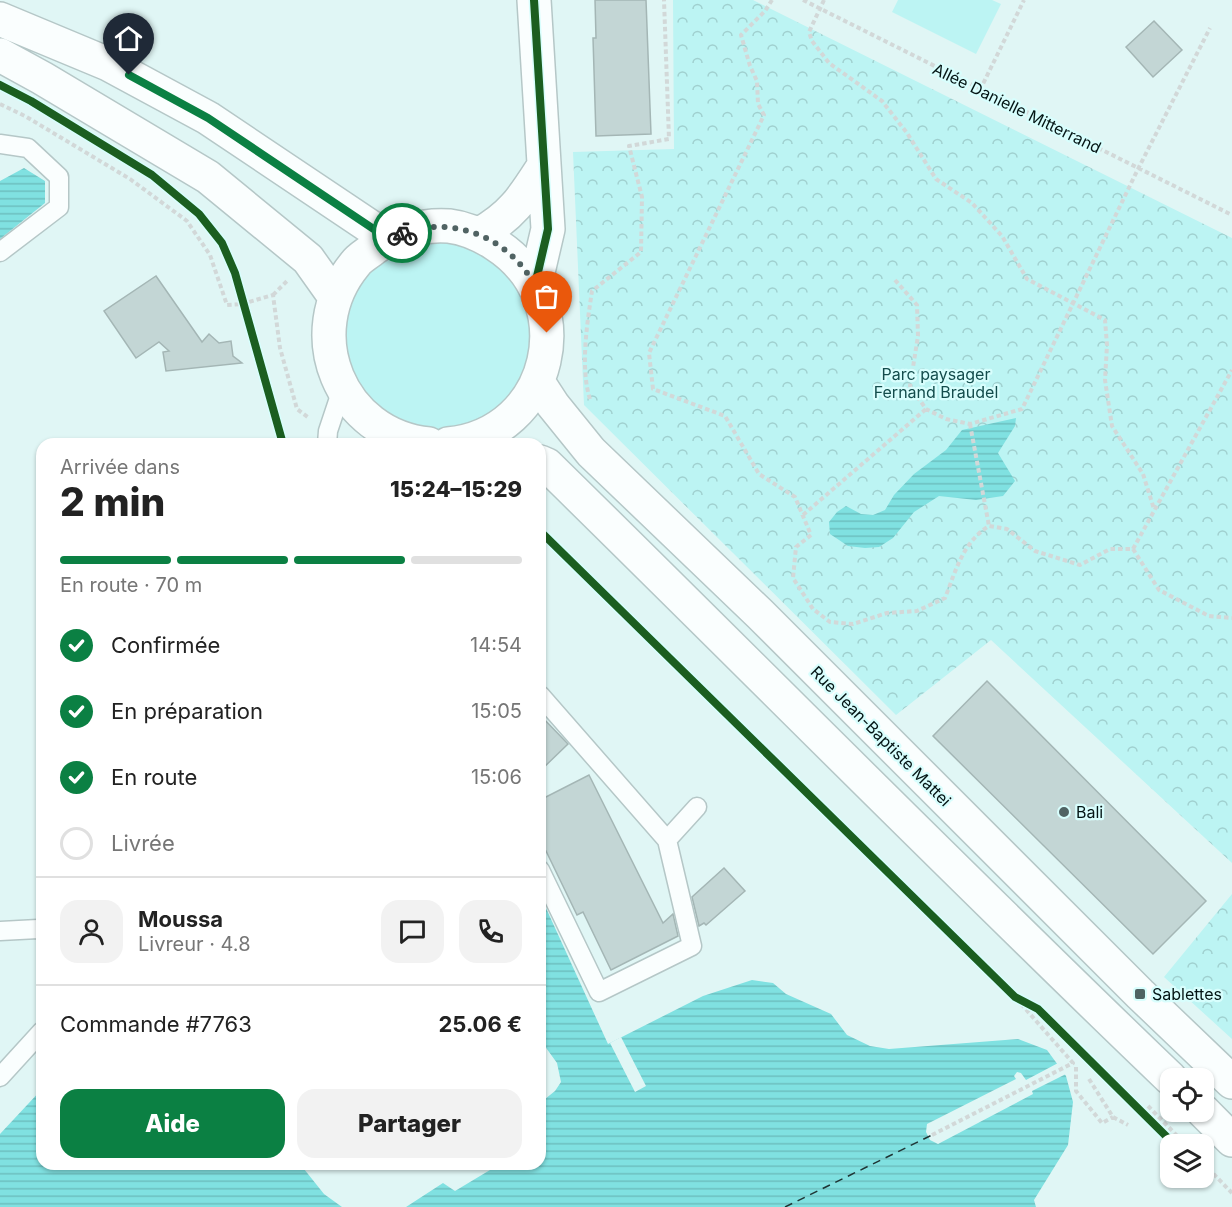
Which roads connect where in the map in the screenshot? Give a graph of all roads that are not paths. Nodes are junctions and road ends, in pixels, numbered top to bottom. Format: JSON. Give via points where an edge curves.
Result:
{"nodes":[{"id":1,"x":534,"y":0,"type":"edge"},
{"id":2,"x":0,"y":19,"type":"edge"},
{"id":3,"x":0,"y":56,"type":"edge"},
{"id":4,"x":0,"y":144,"type":"edge"},
{"id":5,"x":543,"y":167,"type":"junction"},
{"id":6,"x":480,"y":234,"type":"junction"},
{"id":7,"x":387,"y":238,"type":"junction"},
{"id":8,"x":0,"y":252,"type":"edge"},
{"id":9,"x":536,"y":285,"type":"junction"},
{"id":10,"x":335,"y":297,"type":"junction"},
{"id":11,"x":538,"y":382,"type":"junction"},
{"id":12,"x":342,"y":389,"type":"junction"},
{"id":13,"x":328,"y":438,"type":"edge"},
{"id":14,"x":385,"y":438,"type":"edge"},
{"id":15,"x":493,"y":438,"type":"edge"},
{"id":16,"x":546,"y":465,"type":"edge"},
{"id":17,"x":546,"y":702,"type":"edge"},
{"id":18,"x":697,"y":807,"type":"dead end"},
{"id":19,"x":667,"y":840,"type":"junction"},
{"id":20,"x":546,"y":882,"type":"edge"},
{"id":21,"x":36,"y":929,"type":"edge"},
{"id":22,"x":0,"y":931,"type":"edge"},
{"id":23,"x":36,"y":1038,"type":"edge"},
{"id":24,"x":1160,"y":1068,"type":"edge"},
{"id":25,"x":0,"y":1077,"type":"edge"},
{"id":26,"x":1232,"y":1082,"type":"edge"},
{"id":27,"x":1214,"y":1122,"type":"edge"},
{"id":28,"x":1232,"y":1140,"type":"edge"}],
"edges":[{"from":1,"to":5,"type":"main road"},
{"from":2,"to":7,"type":"main road","via":[[108,64],[208,118]]},
{"from":3,"to":10,"type":"main road","via":[[208,177],[308,259]]},
{"from":4,"to":8,"type":"lane","via":[[28,148],[59,177],[59,207]]},
{"from":5,"to":6,"type":"main road","via":[[517,207]]},
{"from":5,"to":9,"type":"main road","via":[[548,229]]},
{"from":6,"to":7,"type":"main road","via":[[449,226],[417,228]]},
{"from":6,"to":9,"type":"main road","via":[[512,255]]},
{"from":7,"to":10,"type":"main road","via":[[355,263]]},
{"from":9,"to":11,"type":"main road","via":[[547,327],[547,349]]},
{"from":10,"to":12,"type":"main road","via":[[328,344]]},
{"from":11,"to":15,"type":"main road"},
{"from":11,"to":26,"type":"main road","name":"Rue Jean-Baptiste Mattei","via":[[591,452]]},
{"from":12,"to":13,"type":"lane"},
{"from":12,"to":14,"type":"main road"},
{"from":16,"to":24,"type":"main road"},
{"from":17,"to":19,"type":"lane"},
{"from":18,"to":19,"type":"lane"},
{"from":19,"to":20,"type":"lane","via":[[692,946],[599,992]]},
{"from":21,"to":22,"type":"lane"},
{"from":23,"to":25,"type":"lane"},
{"from":27,"to":28,"type":"main road"}]}
